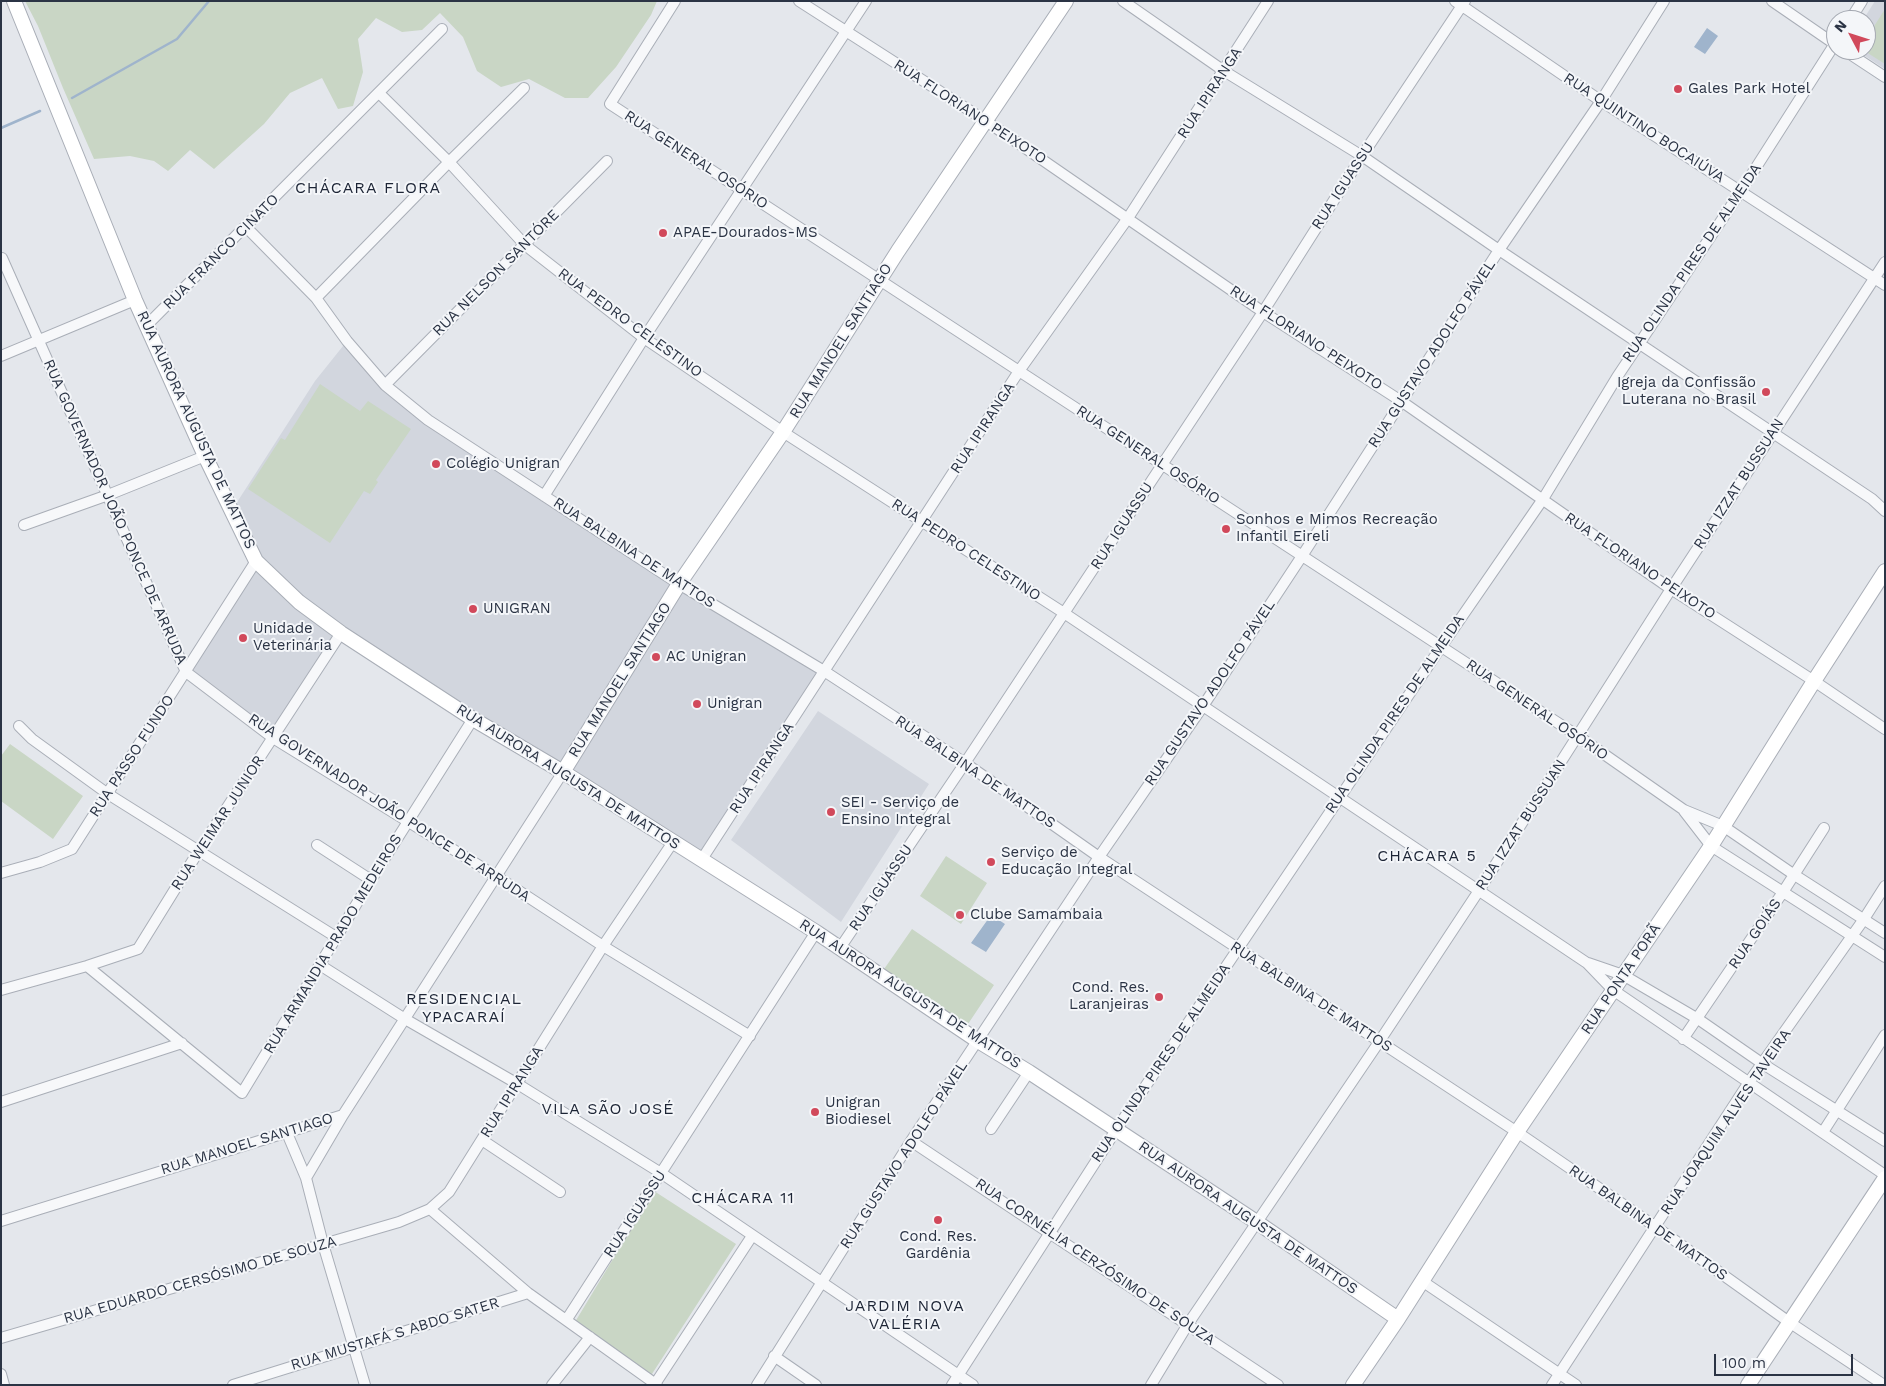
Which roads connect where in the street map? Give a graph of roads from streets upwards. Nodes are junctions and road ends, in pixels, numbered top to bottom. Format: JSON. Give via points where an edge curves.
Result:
{"nodes":[{"id":1,"x":14,"y":1,"type":"edge"},
{"id":2,"x":675,"y":1,"type":"edge"},
{"id":3,"x":799,"y":1,"type":"edge"},
{"id":4,"x":866,"y":1,"type":"edge"},
{"id":5,"x":1066,"y":1,"type":"edge"},
{"id":6,"x":1123,"y":1,"type":"edge"},
{"id":7,"x":1268,"y":1,"type":"edge"},
{"id":8,"x":1664,"y":1,"type":"edge"},
{"id":9,"x":1772,"y":1,"type":"edge"},
{"id":10,"x":1461,"y":3,"type":"edge"},
{"id":11,"x":442,"y":29,"type":"dead end"},
{"id":12,"x":846,"y":32,"type":"junction"},
{"id":13,"x":1826,"y":37,"type":"edge"},
{"id":14,"x":1826,"y":60,"type":"edge"},
{"id":15,"x":1859,"y":60,"type":"edge"},
{"id":16,"x":1224,"y":71,"type":"junction"},
{"id":17,"x":1885,"y":77,"type":"edge"},
{"id":18,"x":524,"y":88,"type":"dead end"},
{"id":19,"x":380,"y":94,"type":"junction"},
{"id":20,"x":1602,"y":101,"type":"junction"},
{"id":21,"x":986,"y":121,"type":"junction"},
{"id":22,"x":1362,"y":156,"type":"junction"},
{"id":23,"x":607,"y":161,"type":"dead end"},
{"id":24,"x":449,"y":162,"type":"junction"},
{"id":25,"x":742,"y":190,"type":"junction"},
{"id":26,"x":1742,"y":191,"type":"junction"},
{"id":27,"x":1128,"y":218,"type":"junction"},
{"id":28,"x":246,"y":227,"type":"junction"},
{"id":29,"x":525,"y":245,"type":"junction"},
{"id":30,"x":1499,"y":250,"type":"junction"},
{"id":31,"x":2,"y":258,"type":"edge"},
{"id":32,"x":1885,"y":262,"type":"edge"},
{"id":33,"x":1874,"y":278,"type":"junction"},
{"id":34,"x":880,"y":280,"type":"junction"},
{"id":35,"x":1885,"y":285,"type":"edge"},
{"id":36,"x":316,"y":298,"type":"junction"},
{"id":37,"x":136,"y":300,"type":"junction"},
{"id":38,"x":1263,"y":312,"type":"junction"},
{"id":39,"x":147,"y":325,"type":"junction"},
{"id":40,"x":644,"y":338,"type":"junction"},
{"id":41,"x":39,"y":340,"type":"junction"},
{"id":42,"x":1639,"y":342,"type":"junction"},
{"id":43,"x":1,"y":356,"type":"edge"},
{"id":44,"x":1019,"y":371,"type":"junction"},
{"id":45,"x":385,"y":385,"type":"junction"},
{"id":46,"x":1401,"y":401,"type":"junction"},
{"id":47,"x":783,"y":432,"type":"junction"},
{"id":48,"x":1773,"y":432,"type":"junction"},
{"id":49,"x":205,"y":456,"type":"junction"},
{"id":50,"x":1162,"y":465,"type":"junction"},
{"id":51,"x":108,"y":495,"type":"junction"},
{"id":52,"x":544,"y":496,"type":"junction"},
{"id":53,"x":1872,"y":499,"type":"junction"},
{"id":54,"x":1543,"y":500,"type":"junction"},
{"id":55,"x":1885,"y":503,"type":"edge"},
{"id":56,"x":1885,"y":511,"type":"edge"},
{"id":57,"x":922,"y":522,"type":"junction"},
{"id":58,"x":24,"y":525,"type":"dead end"},
{"id":59,"x":1302,"y":556,"type":"junction"},
{"id":60,"x":256,"y":561,"type":"junction"},
{"id":61,"x":1885,"y":571,"type":"edge"},
{"id":62,"x":679,"y":584,"type":"junction"},
{"id":63,"x":1671,"y":590,"type":"junction"},
{"id":64,"x":1064,"y":614,"type":"junction"},
{"id":65,"x":341,"y":633,"type":"junction"},
{"id":66,"x":1441,"y":647,"type":"junction"},
{"id":67,"x":186,"y":672,"type":"junction"},
{"id":68,"x":824,"y":672,"type":"junction"},
{"id":69,"x":1814,"y":681,"type":"junction"},
{"id":70,"x":1203,"y":706,"type":"junction"},
{"id":71,"x":473,"y":719,"type":"junction"},
{"id":72,"x":19,"y":726,"type":"dead end"},
{"id":73,"x":1885,"y":729,"type":"edge"},
{"id":74,"x":1578,"y":736,"type":"junction"},
{"id":75,"x":273,"y":738,"type":"junction"},
{"id":76,"x":965,"y":763,"type":"junction"},
{"id":77,"x":563,"y":772,"type":"junction"},
{"id":78,"x":108,"y":794,"type":"junction"},
{"id":79,"x":1339,"y":797,"type":"junction"},
{"id":80,"x":1684,"y":810,"type":"junction"},
{"id":81,"x":408,"y":822,"type":"junction"},
{"id":82,"x":1723,"y":826,"type":"junction"},
{"id":83,"x":1824,"y":828,"type":"dead end"},
{"id":84,"x":673,"y":842,"type":"junction"},
{"id":85,"x":316,"y":846,"type":"dead end"},
{"id":86,"x":1711,"y":846,"type":"junction"},
{"id":87,"x":198,"y":852,"type":"junction"},
{"id":88,"x":1099,"y":857,"type":"junction"},
{"id":89,"x":702,"y":860,"type":"junction"},
{"id":90,"x":1,"y":873,"type":"edge"},
{"id":91,"x":1793,"y":874,"type":"junction"},
{"id":92,"x":496,"y":876,"type":"junction"},
{"id":93,"x":371,"y":880,"type":"junction"},
{"id":94,"x":1885,"y":886,"type":"edge"},
{"id":95,"x":1478,"y":892,"type":"junction"},
{"id":96,"x":1783,"y":892,"type":"junction"},
{"id":97,"x":1864,"y":920,"type":"junction"},
{"id":98,"x":816,"y":932,"type":"junction"},
{"id":99,"x":1885,"y":933,"type":"edge"},
{"id":100,"x":1852,"y":936,"type":"junction"},
{"id":101,"x":336,"y":937,"type":"junction"},
{"id":102,"x":603,"y":946,"type":"junction"},
{"id":103,"x":840,"y":948,"type":"junction"},
{"id":104,"x":1238,"y":949,"type":"junction"},
{"id":105,"x":1885,"y":957,"type":"edge"},
{"id":106,"x":1587,"y":963,"type":"junction"},
{"id":107,"x":320,"y":965,"type":"junction"},
{"id":108,"x":87,"y":966,"type":"junction"},
{"id":109,"x":1623,"y":975,"type":"junction"},
{"id":110,"x":1,"y":990,"type":"edge"},
{"id":111,"x":1613,"y":990,"type":"junction"},
{"id":112,"x":405,"y":1018,"type":"junction"},
{"id":113,"x":1698,"y":1019,"type":"junction"},
{"id":114,"x":750,"y":1036,"type":"junction"},
{"id":115,"x":1885,"y":1036,"type":"edge"},
{"id":116,"x":1684,"y":1039,"type":"junction"},
{"id":117,"x":978,"y":1042,"type":"junction"},
{"id":118,"x":1380,"y":1042,"type":"junction"},
{"id":119,"x":182,"y":1044,"type":"junction"},
{"id":120,"x":1763,"y":1064,"type":"junction"},
{"id":121,"x":1029,"y":1072,"type":"junction"},
{"id":122,"x":1749,"y":1082,"type":"junction"},
{"id":123,"x":516,"y":1083,"type":"junction"},
{"id":124,"x":1,"y":1102,"type":"edge"},
{"id":125,"x":1836,"y":1110,"type":"junction"},
{"id":126,"x":343,"y":1114,"type":"junction"},
{"id":127,"x":991,"y":1129,"type":"dead end"},
{"id":128,"x":1116,"y":1130,"type":"junction"},
{"id":129,"x":1517,"y":1132,"type":"junction"},
{"id":130,"x":1823,"y":1132,"type":"junction"},
{"id":131,"x":287,"y":1133,"type":"junction"},
{"id":132,"x":482,"y":1140,"type":"junction"},
{"id":133,"x":911,"y":1141,"type":"junction"},
{"id":134,"x":1885,"y":1141,"type":"edge"},
{"id":135,"x":661,"y":1173,"type":"junction"},
{"id":136,"x":1885,"y":1176,"type":"edge"},
{"id":137,"x":306,"y":1178,"type":"junction"},
{"id":138,"x":560,"y":1192,"type":"dead end"},
{"id":139,"x":430,"y":1209,"type":"junction"},
{"id":140,"x":1,"y":1221,"type":"edge"},
{"id":141,"x":399,"y":1222,"type":"joint"},
{"id":142,"x":1258,"y":1223,"type":"junction"},
{"id":143,"x":1656,"y":1227,"type":"junction"},
{"id":144,"x":1050,"y":1232,"type":"junction"},
{"id":145,"x":752,"y":1236,"type":"junction"},
{"id":146,"x":323,"y":1244,"type":"junction"},
{"id":147,"x":1422,"y":1281,"type":"junction"},
{"id":148,"x":821,"y":1283,"type":"junction"},
{"id":149,"x":528,"y":1293,"type":"junction"},
{"id":150,"x":1398,"y":1319,"type":"junction"},
{"id":151,"x":566,"y":1320,"type":"junction"},
{"id":152,"x":1789,"y":1322,"type":"junction"},
{"id":153,"x":1188,"y":1324,"type":"junction"},
{"id":154,"x":590,"y":1337,"type":"junction"},
{"id":155,"x":1,"y":1338,"type":"edge"},
{"id":156,"x":353,"y":1348,"type":"junction"},
{"id":157,"x":774,"y":1356,"type":"junction"},
{"id":158,"x":1,"y":1374,"type":"edge"},
{"id":159,"x":1559,"y":1374,"type":"junction"},
{"id":160,"x":958,"y":1375,"type":"junction"},
{"id":161,"x":656,"y":1384,"type":"edge"},
{"id":162,"x":4,"y":1385,"type":"edge"},
{"id":163,"x":233,"y":1385,"type":"edge"},
{"id":164,"x":365,"y":1385,"type":"edge"},
{"id":165,"x":552,"y":1385,"type":"edge"},
{"id":166,"x":757,"y":1385,"type":"edge"},
{"id":167,"x":816,"y":1385,"type":"edge"},
{"id":168,"x":952,"y":1385,"type":"edge"},
{"id":169,"x":973,"y":1385,"type":"edge"},
{"id":170,"x":1151,"y":1385,"type":"edge"},
{"id":171,"x":1278,"y":1385,"type":"edge"},
{"id":172,"x":1353,"y":1385,"type":"edge"},
{"id":173,"x":1552,"y":1385,"type":"edge"},
{"id":174,"x":1576,"y":1385,"type":"edge"},
{"id":175,"x":1748,"y":1385,"type":"edge"},
{"id":176,"x":1884,"y":1385,"type":"edge"}],
"edges":[{"from":1,"to":37,"type":"street","name":"RUA AURORA AUGUSTA DE MATTOS"},
{"from":2,"to":25,"type":"street","name":"RUA GENERAL OSÓRIO","via":[[610,104]]},
{"from":3,"to":12,"type":"street","name":"RUA FLORIANO PEIXOTO"},
{"from":4,"to":12,"type":"street"},
{"from":5,"to":21,"type":"street","name":"RUA MANOEL SANTIAGO"},
{"from":6,"to":16,"type":"street"},
{"from":7,"to":16,"type":"street","name":"RUA IPIRANGA"},
{"from":8,"to":20,"type":"street","name":"RUA GUSTAVO ADOLFO PÁVEL"},
{"from":9,"to":13,"type":"street"},
{"from":10,"to":20,"type":"street","name":"RUA QUINTINO BOCAIÚVA"},
{"from":10,"to":22,"type":"street","name":"RUA IGUASSU"},
{"from":11,"to":19,"type":"street","name":"RUA FRANCO CINATO"},
{"from":12,"to":21,"type":"street","name":"RUA FLORIANO PEIXOTO"},
{"from":12,"to":25,"type":"street"},
{"from":14,"to":26,"type":"street","name":"RUA OLINDA PIRES DE ALMEIDA"},
{"from":15,"to":17,"type":"street"},
{"from":16,"to":22,"type":"street"},
{"from":16,"to":27,"type":"street","name":"RUA IPIRANGA"},
{"from":18,"to":24,"type":"street"},
{"from":19,"to":24,"type":"street","name":"RUA PEDRO CELESTINO"},
{"from":19,"to":28,"type":"street","name":"RUA FRANCO CINATO"},
{"from":20,"to":26,"type":"street","name":"RUA QUINTINO BOCAIÚVA"},
{"from":20,"to":30,"type":"street","name":"RUA GUSTAVO ADOLFO PÁVEL"},
{"from":21,"to":27,"type":"street","name":"RUA FLORIANO PEIXOTO"},
{"from":21,"to":34,"type":"street","name":"RUA MANOEL SANTIAGO"},
{"from":22,"to":30,"type":"street"},
{"from":22,"to":38,"type":"street","name":"RUA IGUASSU"},
{"from":23,"to":29,"type":"street","name":"RUA NELSON SANTÓRE"},
{"from":24,"to":29,"type":"street","name":"RUA PEDRO CELESTINO"},
{"from":24,"to":36,"type":"street"},
{"from":25,"to":34,"type":"street","name":"RUA GENERAL OSÓRIO"},
{"from":25,"to":40,"type":"street"},
{"from":26,"to":33,"type":"street","name":"RUA QUINTINO BOCAIÚVA"},
{"from":26,"to":42,"type":"street","name":"RUA OLINDA PIRES DE ALMEIDA"},
{"from":27,"to":38,"type":"street","name":"RUA FLORIANO PEIXOTO"},
{"from":27,"to":44,"type":"street","name":"RUA IPIRANGA"},
{"from":28,"to":36,"type":"street","name":"RUA BALBINA DE MATTOS"},
{"from":28,"to":39,"type":"street","name":"RUA FRANCO CINATO"},
{"from":29,"to":40,"type":"street","name":"RUA PEDRO CELESTINO"},
{"from":29,"to":45,"type":"street","name":"RUA NELSON SANTÓRE"},
{"from":30,"to":42,"type":"street"},
{"from":30,"to":46,"type":"street","name":"RUA GUSTAVO ADOLFO PÁVEL"},
{"from":31,"to":41,"type":"street","name":"RUA GOVERNADOR JOÃO PONCE DE ARRUDA"},
{"from":32,"to":33,"type":"street","name":"RUA IZZAT BUSSUAN"},
{"from":33,"to":35,"type":"street","name":"RUA QUINTINO BOCAIÚVA"},
{"from":33,"to":48,"type":"street","name":"RUA IZZAT BUSSUAN"},
{"from":34,"to":44,"type":"street","name":"RUA GENERAL OSÓRIO"},
{"from":34,"to":47,"type":"street","name":"RUA MANOEL SANTIAGO"},
{"from":36,"to":45,"type":"street","name":"RUA BALBINA DE MATTOS"},
{"from":37,"to":39,"type":"street","name":"RUA AURORA AUGUSTA DE MATTOS"},
{"from":37,"to":41,"type":"street"},
{"from":38,"to":46,"type":"street","name":"RUA FLORIANO PEIXOTO"},
{"from":38,"to":50,"type":"street","name":"RUA IGUASSU"},
{"from":39,"to":49,"type":"street","name":"RUA AURORA AUGUSTA DE MATTOS"},
{"from":40,"to":47,"type":"street","name":"RUA PEDRO CELESTINO"},
{"from":40,"to":52,"type":"street"},
{"from":41,"to":43,"type":"street"},
{"from":41,"to":51,"type":"street","name":"RUA GOVERNADOR JOÃO PONCE DE ARRUDA"},
{"from":42,"to":48,"type":"street"},
{"from":42,"to":54,"type":"street","name":"RUA OLINDA PIRES DE ALMEIDA"},
{"from":44,"to":50,"type":"street","name":"RUA GENERAL OSÓRIO"},
{"from":44,"to":57,"type":"street","name":"RUA IPIRANGA"},
{"from":45,"to":52,"type":"street","name":"RUA BALBINA DE MATTOS","via":[[428,420]]},
{"from":46,"to":54,"type":"street","name":"RUA FLORIANO PEIXOTO"},
{"from":46,"to":59,"type":"street","name":"RUA GUSTAVO ADOLFO PÁVEL"},
{"from":47,"to":57,"type":"street","name":"RUA PEDRO CELESTINO"},
{"from":47,"to":62,"type":"street","name":"RUA MANOEL SANTIAGO"},
{"from":48,"to":53,"type":"street"},
{"from":48,"to":63,"type":"street","name":"RUA IZZAT BUSSUAN"},
{"from":49,"to":51,"type":"street"},
{"from":49,"to":60,"type":"street","name":"RUA AURORA AUGUSTA DE MATTOS"},
{"from":50,"to":59,"type":"street","name":"RUA GENERAL OSÓRIO"},
{"from":50,"to":64,"type":"street","name":"RUA IGUASSU"},
{"from":51,"to":58,"type":"street"},
{"from":51,"to":67,"type":"street","name":"RUA GOVERNADOR JOÃO PONCE DE ARRUDA"},
{"from":52,"to":62,"type":"street","name":"RUA BALBINA DE MATTOS"},
{"from":53,"to":55,"type":"street"},
{"from":53,"to":56,"type":"street"},
{"from":54,"to":63,"type":"street","name":"RUA FLORIANO PEIXOTO"},
{"from":54,"to":66,"type":"street","name":"RUA OLINDA PIRES DE ALMEIDA"},
{"from":57,"to":64,"type":"street","name":"RUA PEDRO CELESTINO"},
{"from":57,"to":68,"type":"street","name":"RUA IPIRANGA"},
{"from":59,"to":66,"type":"street","name":"RUA GENERAL OSÓRIO"},
{"from":59,"to":70,"type":"street","name":"RUA GUSTAVO ADOLFO PÁVEL"},
{"from":60,"to":65,"type":"street","name":"RUA AURORA AUGUSTA DE MATTOS","via":[[299,602]]},
{"from":60,"to":67,"type":"street","name":"RUA PASSO FUNDO"},
{"from":61,"to":69,"type":"street","name":"RUA PONTA PORÃ"},
{"from":62,"to":68,"type":"street","name":"RUA BALBINA DE MATTOS"},
{"from":62,"to":77,"type":"street","name":"RUA MANOEL SANTIAGO"},
{"from":63,"to":69,"type":"street","name":"RUA FLORIANO PEIXOTO"},
{"from":63,"to":74,"type":"street","name":"RUA IZZAT BUSSUAN"},
{"from":64,"to":70,"type":"street","name":"RUA PEDRO CELESTINO"},
{"from":64,"to":76,"type":"street","name":"RUA IGUASSU"},
{"from":65,"to":71,"type":"street","name":"RUA AURORA AUGUSTA DE MATTOS"},
{"from":65,"to":75,"type":"street","name":"RUA WEIMAR JUNIOR"},
{"from":66,"to":74,"type":"street","name":"RUA GENERAL OSÓRIO"},
{"from":66,"to":79,"type":"street","name":"RUA OLINDA PIRES DE ALMEIDA"},
{"from":67,"to":75,"type":"street","name":"RUA GOVERNADOR JOÃO PONCE DE ARRUDA"},
{"from":67,"to":78,"type":"street","name":"RUA PASSO FUNDO"},
{"from":68,"to":76,"type":"street","name":"RUA BALBINA DE MATTOS"},
{"from":68,"to":89,"type":"street","name":"RUA IPIRANGA"},
{"from":69,"to":73,"type":"street","name":"RUA FLORIANO PEIXOTO"},
{"from":69,"to":82,"type":"street","name":"RUA PONTA PORÃ"},
{"from":70,"to":79,"type":"street","name":"RUA PEDRO CELESTINO"},
{"from":70,"to":88,"type":"street","name":"RUA GUSTAVO ADOLFO PÁVEL"},
{"from":71,"to":77,"type":"street","name":"RUA AURORA AUGUSTA DE MATTOS"},
{"from":71,"to":81,"type":"street","name":"RUA ARMANDIA PRADO MEDEIROS"},
{"from":72,"to":78,"type":"street"},
{"from":74,"to":80,"type":"street","name":"RUA GENERAL OSÓRIO"},
{"from":74,"to":95,"type":"street","name":"RUA IZZAT BUSSUAN"},
{"from":75,"to":81,"type":"street","name":"RUA GOVERNADOR JOÃO PONCE DE ARRUDA"},
{"from":75,"to":87,"type":"street","name":"RUA WEIMAR JUNIOR"},
{"from":76,"to":88,"type":"street","name":"RUA BALBINA DE MATTOS"},
{"from":76,"to":103,"type":"street","name":"RUA IGUASSU"},
{"from":77,"to":84,"type":"street","name":"RUA AURORA AUGUSTA DE MATTOS"},
{"from":77,"to":92,"type":"street","name":"RUA MANOEL SANTIAGO"},
{"from":78,"to":87,"type":"street"},
{"from":78,"to":90,"type":"street","name":"RUA PASSO FUNDO","via":[[72,849]]},
{"from":79,"to":95,"type":"street","name":"RUA PEDRO CELESTINO"},
{"from":79,"to":104,"type":"street","name":"RUA OLINDA PIRES DE ALMEIDA"},
{"from":80,"to":82,"type":"street","name":"RUA GENERAL OSÓRIO"},
{"from":80,"to":86,"type":"street","name":"RUA GENERAL OSÓRIO"},
{"from":81,"to":92,"type":"street","name":"RUA GOVERNADOR JOÃO PONCE DE ARRUDA"},
{"from":81,"to":93,"type":"street","name":"RUA ARMANDIA PRADO MEDEIROS"},
{"from":82,"to":86,"type":"street","name":"RUA PONTA PORÃ"},
{"from":82,"to":91,"type":"street","name":"RUA GENERAL OSÓRIO"},
{"from":83,"to":91,"type":"street","name":"RUA GOIÁS"},
{"from":84,"to":89,"type":"street","name":"RUA AURORA AUGUSTA DE MATTOS"},
{"from":84,"to":102,"type":"street","name":"RUA IPIRANGA"},
{"from":85,"to":93,"type":"street"},
{"from":86,"to":96,"type":"street","name":"RUA GENERAL OSÓRIO"},
{"from":86,"to":109,"type":"street","name":"RUA PONTA PORÃ"},
{"from":87,"to":101,"type":"street"},
{"from":87,"to":108,"type":"street","name":"RUA WEIMAR JUNIOR","via":[[138,949]]},
{"from":88,"to":104,"type":"street","name":"RUA BALBINA DE MATTOS"},
{"from":88,"to":117,"type":"street","name":"RUA GUSTAVO ADOLFO PÁVEL"},
{"from":89,"to":98,"type":"street","name":"RUA AURORA AUGUSTA DE MATTOS"},
{"from":91,"to":96,"type":"street","name":"RUA GOIÁS"},
{"from":91,"to":97,"type":"street","name":"RUA GENERAL OSÓRIO"},
{"from":92,"to":102,"type":"street","name":"RUA GOVERNADOR JOÃO PONCE DE ARRUDA"},
{"from":92,"to":112,"type":"street","name":"RUA MANOEL SANTIAGO"},
{"from":93,"to":101,"type":"street","name":"RUA ARMANDIA PRADO MEDEIROS"},
{"from":94,"to":97,"type":"street","name":"RUA JOAQUIM ALVES TAVEIRA"},
{"from":95,"to":106,"type":"street","name":"RUA PEDRO CELESTINO"},
{"from":95,"to":118,"type":"street","name":"RUA IZZAT BUSSUAN"},
{"from":96,"to":100,"type":"street","name":"RUA GENERAL OSÓRIO"},
{"from":96,"to":113,"type":"street","name":"RUA GOIÁS"},
{"from":97,"to":99,"type":"street","name":"RUA GENERAL OSÓRIO"},
{"from":97,"to":100,"type":"street","name":"RUA JOAQUIM ALVES TAVEIRA"},
{"from":98,"to":103,"type":"street","name":"RUA AURORA AUGUSTA DE MATTOS"},
{"from":98,"to":114,"type":"street","name":"RUA IGUASSU"},
{"from":100,"to":105,"type":"street","name":"RUA GENERAL OSÓRIO"},
{"from":100,"to":120,"type":"street","name":"RUA JOAQUIM ALVES TAVEIRA"},
{"from":101,"to":107,"type":"street","name":"RUA ARMANDIA PRADO MEDEIROS"},
{"from":102,"to":114,"type":"street","name":"RUA GOVERNADOR JOÃO PONCE DE ARRUDA"},
{"from":102,"to":123,"type":"street","name":"RUA IPIRANGA"},
{"from":103,"to":117,"type":"street","name":"RUA AURORA AUGUSTA DE MATTOS"},
{"from":104,"to":118,"type":"street","name":"RUA BALBINA DE MATTOS"},
{"from":104,"to":128,"type":"street","name":"RUA OLINDA PIRES DE ALMEIDA"},
{"from":106,"to":109,"type":"street","name":"RUA PEDRO CELESTINO"},
{"from":106,"to":111,"type":"street","name":"RUA PEDRO CELESTINO"},
{"from":107,"to":112,"type":"street"},
{"from":107,"to":119,"type":"street","name":"RUA ARMANDIA PRADO MEDEIROS","via":[[242,1094]]},
{"from":108,"to":110,"type":"street","name":"RUA WEIMAR JUNIOR"},
{"from":108,"to":119,"type":"street"},
{"from":109,"to":111,"type":"street","name":"RUA PONTA PORÃ"},
{"from":109,"to":113,"type":"street","name":"RUA PEDRO CELESTINO"},
{"from":111,"to":116,"type":"street","name":"RUA PEDRO CELESTINO"},
{"from":111,"to":129,"type":"street","name":"RUA PONTA PORÃ"},
{"from":112,"to":123,"type":"street"},
{"from":112,"to":126,"type":"street","name":"RUA MANOEL SANTIAGO"},
{"from":113,"to":116,"type":"street","name":"RUA GOIÁS"},
{"from":113,"to":120,"type":"street","name":"RUA PEDRO CELESTINO"},
{"from":114,"to":135,"type":"street","name":"RUA IGUASSU"},
{"from":115,"to":125,"type":"street"},
{"from":116,"to":122,"type":"street","name":"RUA PEDRO CELESTINO"},
{"from":117,"to":121,"type":"street","name":"RUA AURORA AUGUSTA DE MATTOS"},
{"from":117,"to":133,"type":"street","name":"RUA GUSTAVO ADOLFO PÁVEL"},
{"from":118,"to":129,"type":"street","name":"RUA BALBINA DE MATTOS"},
{"from":118,"to":142,"type":"street","name":"RUA IZZAT BUSSUAN"},
{"from":119,"to":124,"type":"street"},
{"from":120,"to":122,"type":"street","name":"RUA JOAQUIM ALVES TAVEIRA"},
{"from":120,"to":125,"type":"street","name":"RUA PEDRO CELESTINO"},
{"from":121,"to":127,"type":"street"},
{"from":121,"to":128,"type":"street","name":"RUA AURORA AUGUSTA DE MATTOS"},
{"from":122,"to":130,"type":"street","name":"RUA PEDRO CELESTINO"},
{"from":122,"to":143,"type":"street","name":"RUA JOAQUIM ALVES TAVEIRA"},
{"from":123,"to":132,"type":"street","name":"RUA IPIRANGA"},
{"from":123,"to":135,"type":"street"},
{"from":125,"to":130,"type":"street"},
{"from":125,"to":134,"type":"street","name":"RUA PEDRO CELESTINO"},
{"from":126,"to":131,"type":"street","name":"RUA MANOEL SANTIAGO"},
{"from":126,"to":137,"type":"street"},
{"from":128,"to":142,"type":"street","name":"RUA AURORA AUGUSTA DE MATTOS"},
{"from":128,"to":144,"type":"street","name":"RUA OLINDA PIRES DE ALMEIDA"},
{"from":129,"to":143,"type":"street","name":"RUA BALBINA DE MATTOS"},
{"from":129,"to":147,"type":"street","name":"RUA PONTA PORÃ"},
{"from":130,"to":136,"type":"street","name":"RUA PEDRO CELESTINO"},
{"from":131,"to":137,"type":"street"},
{"from":131,"to":140,"type":"street","name":"RUA MANOEL SANTIAGO"},
{"from":132,"to":138,"type":"street"},
{"from":132,"to":139,"type":"street","name":"RUA IPIRANGA","via":[[449,1192]]},
{"from":133,"to":144,"type":"street","name":"RUA CORNÉLIA CERZÓSIMO DE SOUZA"},
{"from":133,"to":148,"type":"street","name":"RUA GUSTAVO ADOLFO PÁVEL"},
{"from":135,"to":145,"type":"street"},
{"from":135,"to":151,"type":"street","name":"RUA IGUASSU"},
{"from":136,"to":152,"type":"street"},
{"from":137,"to":146,"type":"street"},
{"from":139,"to":141,"type":"street","name":"RUA IPIRANGA"},
{"from":139,"to":149,"type":"street"},
{"from":141,"to":146,"type":"street","name":"RUA EDUARDO CERSÓSIMO DE SOUZA"},
{"from":142,"to":150,"type":"street","name":"RUA AURORA AUGUSTA DE MATTOS"},
{"from":142,"to":153,"type":"street","name":"RUA IZZAT BUSSUAN"},
{"from":143,"to":152,"type":"street","name":"RUA BALBINA DE MATTOS"},
{"from":143,"to":159,"type":"street","name":"RUA JOAQUIM ALVES TAVEIRA"},
{"from":144,"to":153,"type":"street","name":"RUA CORNÉLIA CERZÓSIMO DE SOUZA"},
{"from":144,"to":160,"type":"street","name":"RUA OLINDA PIRES DE ALMEIDA"},
{"from":145,"to":148,"type":"street"},
{"from":145,"to":161,"type":"street"},
{"from":146,"to":155,"type":"street","name":"RUA EDUARDO CERSÓSIMO DE SOUZA"},
{"from":146,"to":156,"type":"street"},
{"from":147,"to":150,"type":"street","name":"RUA PONTA PORÃ"},
{"from":147,"to":159,"type":"street"},
{"from":148,"to":157,"type":"street","name":"RUA GUSTAVO ADOLFO PÁVEL"},
{"from":148,"to":160,"type":"street"},
{"from":149,"to":151,"type":"street"},
{"from":149,"to":156,"type":"street","name":"RUA MUSTAFÁ S ABDO SATER"},
{"from":150,"to":172,"type":"street","name":"RUA PONTA PORÃ"},
{"from":151,"to":154,"type":"street"},
{"from":152,"to":175,"type":"street"},
{"from":152,"to":176,"type":"street","name":"RUA BALBINA DE MATTOS"},
{"from":153,"to":170,"type":"street","name":"RUA IZZAT BUSSUAN"},
{"from":153,"to":171,"type":"street","name":"RUA CORNÉLIA CERZÓSIMO DE SOUZA"},
{"from":154,"to":161,"type":"street"},
{"from":154,"to":165,"type":"street"},
{"from":156,"to":163,"type":"street","name":"RUA MUSTAFÁ S ABDO SATER"},
{"from":156,"to":164,"type":"street"},
{"from":157,"to":166,"type":"street","name":"RUA GUSTAVO ADOLFO PÁVEL"},
{"from":157,"to":167,"type":"street"},
{"from":158,"to":162,"type":"street"},
{"from":159,"to":173,"type":"street","name":"RUA JOAQUIM ALVES TAVEIRA"},
{"from":159,"to":174,"type":"street"},
{"from":160,"to":168,"type":"street","name":"RUA OLINDA PIRES DE ALMEIDA"},
{"from":160,"to":169,"type":"street"}]}
